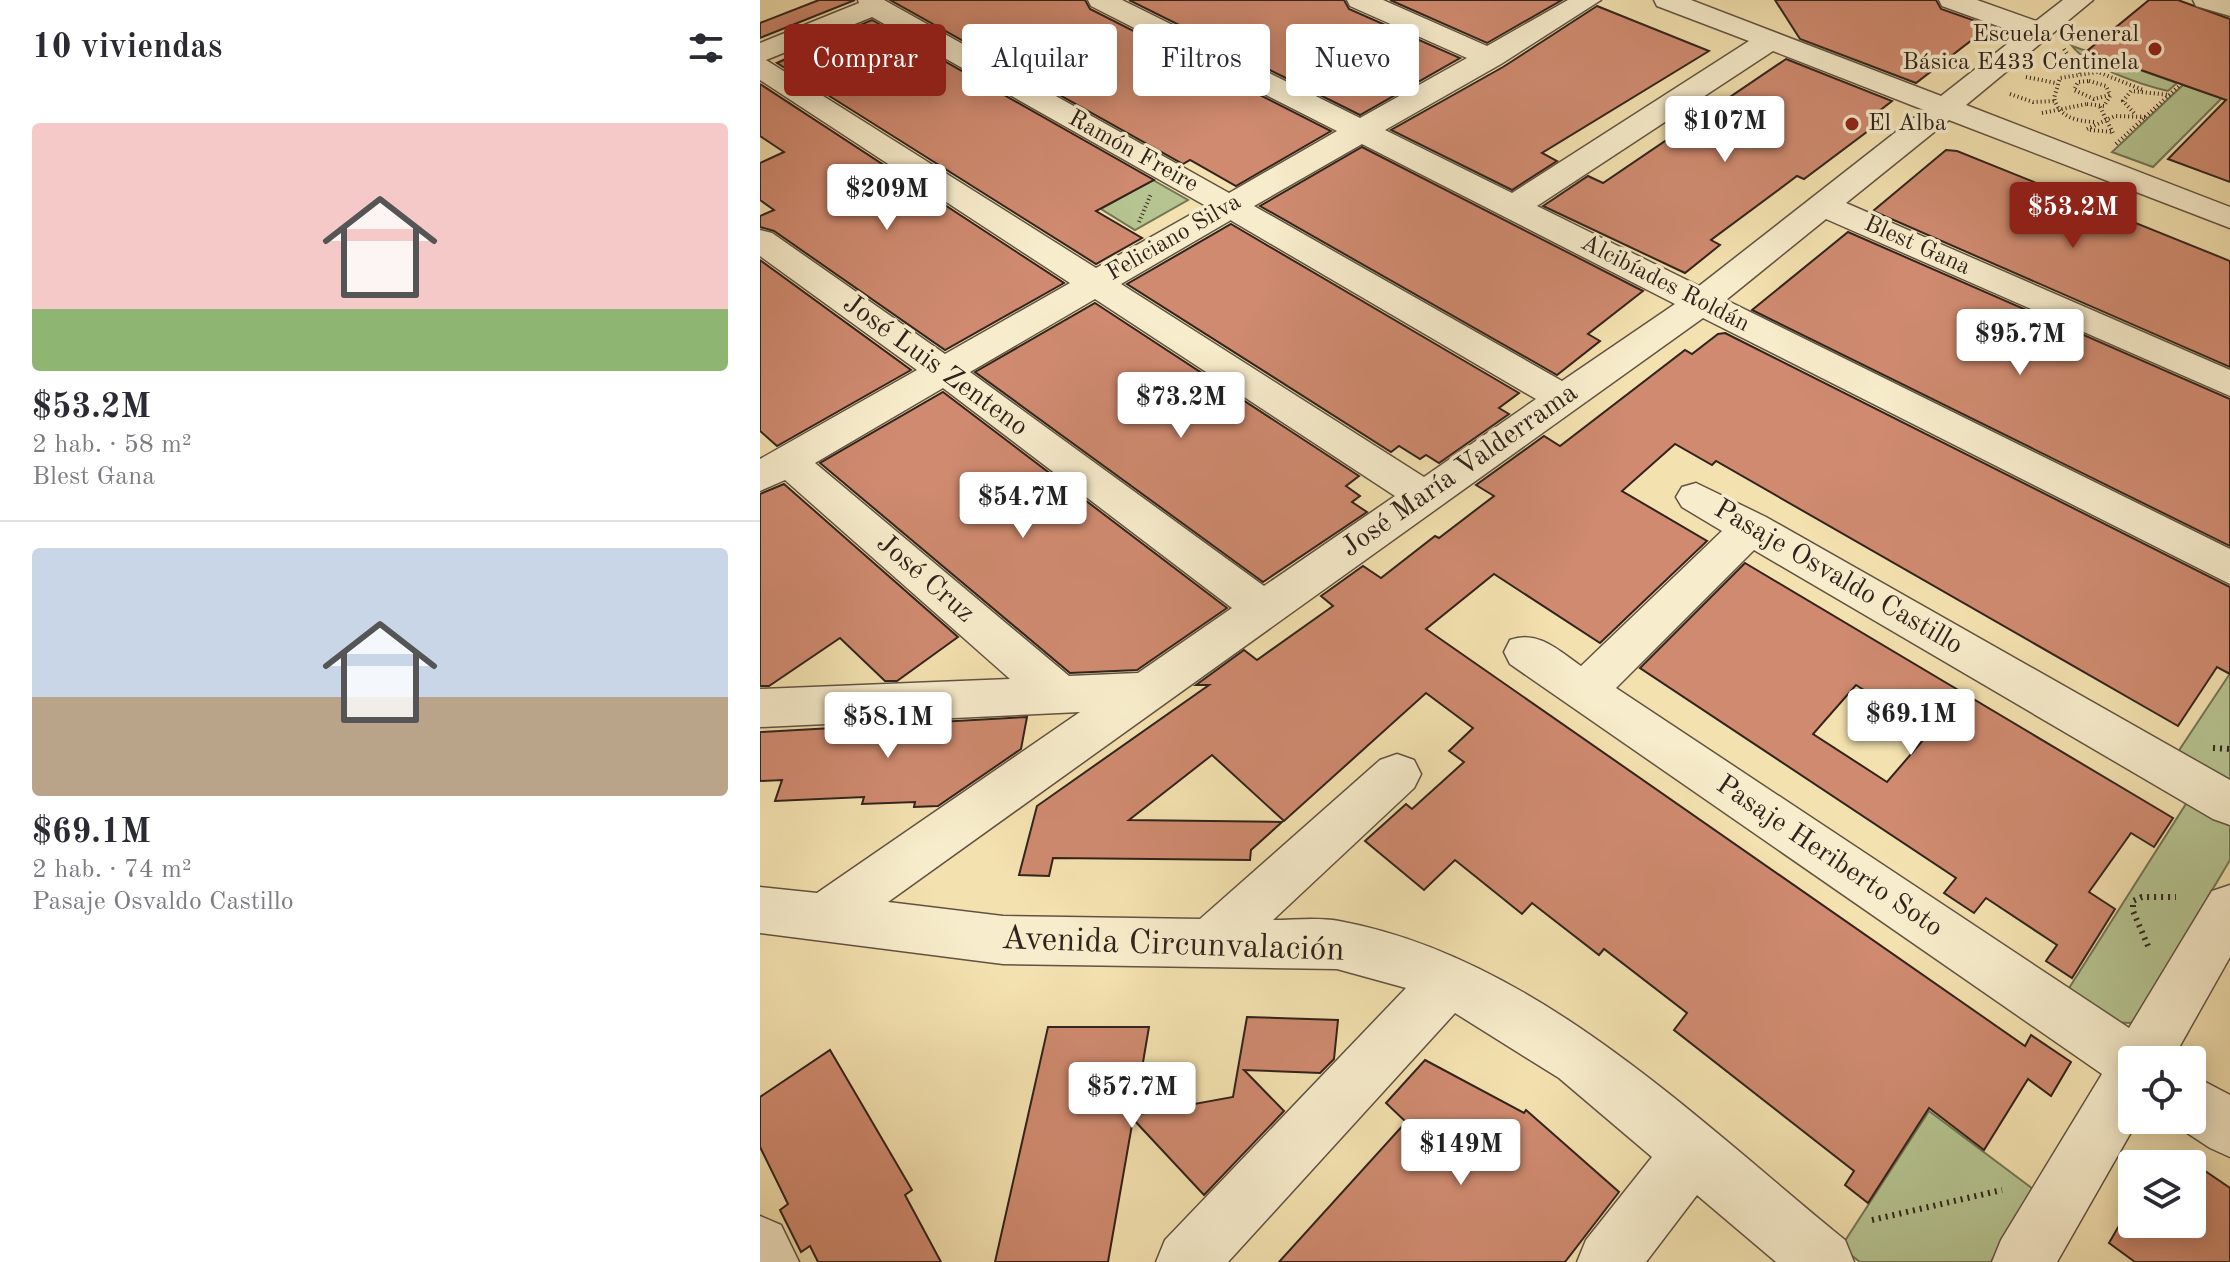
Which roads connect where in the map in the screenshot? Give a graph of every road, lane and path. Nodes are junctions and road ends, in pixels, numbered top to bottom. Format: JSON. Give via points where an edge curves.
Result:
{"nodes":[{"id":1,"x":1101,"y":0,"type":"edge"},
{"id":2,"x":1360,"y":0,"type":"edge"},
{"id":3,"x":1588,"y":0,"type":"edge"},
{"id":4,"x":1667,"y":0,"type":"edge"},
{"id":5,"x":1952,"y":0,"type":"edge"},
{"id":6,"x":2080,"y":0,"type":"edge"},
{"id":7,"x":2206,"y":0,"type":"edge"},
{"id":8,"x":873,"y":4,"type":"edge"},
{"id":9,"x":2230,"y":8,"type":"edge"},
{"id":10,"x":2051,"y":39,"type":"junction"},
{"id":11,"x":1770,"y":40,"type":"junction"},
{"id":12,"x":760,"y":53,"type":"edge"},
{"id":13,"x":1491,"y":58,"type":"junction"},
{"id":14,"x":760,"y":67,"type":"edge"},
{"id":15,"x":2081,"y":75,"type":"junction"},
{"id":16,"x":2025,"y":77,"type":"dead end"},
{"id":17,"x":2056,"y":83,"type":"junction"},
{"id":18,"x":2181,"y":84,"type":"dead end"},
{"id":19,"x":2106,"y":86,"type":"junction"},
{"id":20,"x":2074,"y":87,"type":"junction"},
{"id":21,"x":2143,"y":90,"type":"junction"},
{"id":22,"x":2005,"y":93,"type":"dead end"},
{"id":23,"x":2077,"y":93,"type":"junction"},
{"id":24,"x":2110,"y":95,"type":"junction"},
{"id":25,"x":2170,"y":95,"type":"junction"},
{"id":26,"x":2056,"y":101,"type":"junction"},
{"id":27,"x":2087,"y":104,"type":"junction"},
{"id":28,"x":2100,"y":107,"type":"junction"},
{"id":29,"x":1944,"y":108,"type":"junction"},
{"id":30,"x":2059,"y":109,"type":"junction"},
{"id":31,"x":2134,"y":113,"type":"junction"},
{"id":32,"x":2036,"y":117,"type":"dead end"},
{"id":33,"x":2147,"y":117,"type":"junction"},
{"id":34,"x":2107,"y":121,"type":"junction"},
{"id":35,"x":2094,"y":122,"type":"junction"},
{"id":36,"x":2087,"y":129,"type":"dead end"},
{"id":37,"x":1364,"y":131,"type":"junction"},
{"id":38,"x":2118,"y":143,"type":"junction"},
{"id":39,"x":2107,"y":153,"type":"dead end"},
{"id":40,"x":1166,"y":170,"type":"junction"},
{"id":41,"x":1823,"y":205,"type":"junction"},
{"id":42,"x":1230,"y":206,"type":"junction"},
{"id":43,"x":1514,"y":206,"type":"junction"},
{"id":44,"x":2230,"y":218,"type":"edge"},
{"id":45,"x":760,"y":240,"type":"edge"},
{"id":46,"x":1138,"y":259,"type":"junction"},
{"id":47,"x":1094,"y":284,"type":"junction"},
{"id":48,"x":1700,"y":303,"type":"junction"},
{"id":49,"x":944,"y":371,"type":"junction"},
{"id":50,"x":2230,"y":384,"type":"edge"},
{"id":51,"x":1563,"y":398,"type":"junction"},
{"id":52,"x":771,"y":464,"type":"edge"},
{"id":53,"x":1424,"y":496,"type":"junction"},
{"id":54,"x":1696,"y":497,"type":"dead end"},
{"id":55,"x":1751,"y":528,"type":"junction"},
{"id":56,"x":2230,"y":568,"type":"edge"},
{"id":57,"x":1264,"y":609,"type":"junction"},
{"id":58,"x":1526,"y":652,"type":"dead end"},
{"id":59,"x":1147,"y":691,"type":"junction"},
{"id":60,"x":1584,"y":691,"type":"junction"},
{"id":61,"x":1061,"y":696,"type":"junction"},
{"id":62,"x":760,"y":708,"type":"edge"},
{"id":63,"x":1397,"y":774,"type":"dead end"},
{"id":64,"x":2230,"y":804,"type":"edge"},
{"id":65,"x":2176,"y":897,"type":"dead end"},
{"id":66,"x":2230,"y":908,"type":"edge"},
{"id":67,"x":760,"y":910,"type":"edge"},
{"id":68,"x":822,"y":919,"type":"junction"},
{"id":69,"x":1213,"y":941,"type":"junction"},
{"id":70,"x":2148,"y":946,"type":"dead end"},
{"id":71,"x":1449,"y":981,"type":"junction"},
{"id":72,"x":2149,"y":1046,"type":"edge"},
{"id":73,"x":2118,"y":1053,"type":"edge"},
{"id":74,"x":2118,"y":1100,"type":"edge"},
{"id":75,"x":2206,"y":1112,"type":"edge"},
{"id":76,"x":2230,"y":1128,"type":"edge"},
{"id":77,"x":1693,"y":1152,"type":"junction"},
{"id":78,"x":2002,"y":1190,"type":"dead end"},
{"id":79,"x":1872,"y":1220,"type":"dead end"},
{"id":80,"x":760,"y":1246,"type":"edge"},
{"id":81,"x":768,"y":1262,"type":"edge"},
{"id":82,"x":1187,"y":1262,"type":"edge"},
{"id":83,"x":1608,"y":1262,"type":"edge"},
{"id":84,"x":1823,"y":1262,"type":"edge"},
{"id":85,"x":2023,"y":1262,"type":"edge"}],
"edges":[{"from":1,"to":37,"type":"street","name":"Alcibíades Roldán"},
{"from":2,"to":13,"type":"street"},
{"from":3,"to":13,"type":"street","name":"Feliciano Silva"},
{"from":4,"to":11,"type":"street"},
{"from":5,"to":10,"type":"street"},
{"from":6,"to":10,"type":"street","name":"José María Valderrama"},
{"from":7,"to":9,"type":"street"},
{"from":8,"to":12,"type":"street"},
{"from":8,"to":40,"type":"street","name":"Ramón Freire"},
{"from":10,"to":15,"type":"path"},
{"from":10,"to":29,"type":"street","name":"José María Valderrama"},
{"from":11,"to":29,"type":"street"},
{"from":11,"to":43,"type":"street"},
{"from":13,"to":37,"type":"street","name":"Feliciano Silva"},
{"from":14,"to":47,"type":"street"},
{"from":15,"to":17,"type":"path","via":[[2066,75]]},
{"from":15,"to":19,"type":"path"},
{"from":15,"to":20,"type":"path","via":[[2074,77]]},
{"from":15,"to":21,"type":"path","via":[[2110,75]]},
{"from":16,"to":17,"type":"path"},
{"from":17,"to":26,"type":"path"},
{"from":18,"to":25,"type":"path"},
{"from":19,"to":20,"type":"path","via":[[2089,81]]},
{"from":19,"to":24,"type":"path"},
{"from":20,"to":23,"type":"path"},
{"from":21,"to":25,"type":"path"},
{"from":21,"to":31,"type":"path","via":[[2124,97],[2124,105]]},
{"from":22,"to":26,"type":"path","via":[[2033,102]]},
{"from":23,"to":24,"type":"path","via":[[2094,99]]},
{"from":23,"to":27,"type":"path"},
{"from":24,"to":28,"type":"path"},
{"from":25,"to":33,"type":"path"},
{"from":26,"to":30,"type":"path"},
{"from":27,"to":28,"type":"path"},
{"from":27,"to":30,"type":"path"},
{"from":28,"to":34,"type":"path"},
{"from":29,"to":41,"type":"street","name":"José María Valderrama"},
{"from":29,"to":44,"type":"street"},
{"from":30,"to":32,"type":"path"},
{"from":30,"to":35,"type":"path","via":[[2069,120]]},
{"from":31,"to":33,"type":"path"},
{"from":31,"to":34,"type":"path"},
{"from":33,"to":38,"type":"path"},
{"from":34,"to":35,"type":"path"},
{"from":34,"to":38,"type":"path"},
{"from":35,"to":36,"type":"path"},
{"from":37,"to":42,"type":"street","name":"Feliciano Silva"},
{"from":37,"to":43,"type":"street","name":"Alcibíades Roldán"},
{"from":38,"to":39,"type":"path"},
{"from":40,"to":42,"type":"street","name":"Ramón Freire"},
{"from":40,"to":46,"type":"path","via":[[1142,211]]},
{"from":41,"to":48,"type":"street","name":"José María Valderrama"},
{"from":41,"to":50,"type":"street","name":"Blest Gana"},
{"from":42,"to":46,"type":"street","name":"Feliciano Silva"},
{"from":42,"to":51,"type":"street","name":"Ramón Freire"},
{"from":43,"to":48,"type":"street","name":"Alcibíades Roldán"},
{"from":45,"to":49,"type":"street","name":"José Luis Zenteno"},
{"from":46,"to":47,"type":"street","name":"Feliciano Silva"},
{"from":47,"to":49,"type":"street","name":"Feliciano Silva"},
{"from":47,"to":53,"type":"street"},
{"from":48,"to":51,"type":"street","name":"José María Valderrama"},
{"from":48,"to":56,"type":"street","name":"Alcibíades Roldán"},
{"from":49,"to":52,"type":"street","name":"Feliciano Silva"},
{"from":49,"to":57,"type":"street","name":"José Luis Zenteno"},
{"from":51,"to":53,"type":"street","name":"José María Valderrama"},
{"from":52,"to":61,"type":"street","name":"José Cruz"},
{"from":53,"to":57,"type":"street","name":"José María Valderrama"},
{"from":54,"to":55,"type":"street","name":"Pasaje Osvaldo Castillo"},
{"from":55,"to":60,"type":"street"},
{"from":55,"to":64,"type":"street","name":"Pasaje Osvaldo Castillo"},
{"from":57,"to":59,"type":"street","name":"José María Valderrama"},
{"from":58,"to":60,"type":"street","name":"Pasaje Heriberto Soto"},
{"from":59,"to":61,"type":"street"},
{"from":59,"to":68,"type":"street","name":"José María Valderrama"},
{"from":60,"to":73,"type":"street","name":"Pasaje Heriberto Soto"},
{"from":61,"to":62,"type":"street"},
{"from":63,"to":69,"type":"street"},
{"from":65,"to":70,"type":"path","via":[[2133,901]]},
{"from":66,"to":72,"type":"street"},
{"from":67,"to":68,"type":"street","name":"Avenida Circunvalación"},
{"from":68,"to":69,"type":"street","name":"Avenida Circunvalación","via":[[1003,940]]},
{"from":69,"to":71,"type":"street","name":"Avenida Circunvalación","via":[[1337,945],[1421,967]]},
{"from":71,"to":77,"type":"street","name":"Avenida Circunvalación","via":[[1579,1059]]},
{"from":71,"to":82,"type":"street"},
{"from":74,"to":85,"type":"street"},
{"from":75,"to":76,"type":"street"},
{"from":77,"to":83,"type":"street"},
{"from":77,"to":84,"type":"street","name":"Avenida Circunvalación"},
{"from":78,"to":79,"type":"path"},
{"from":80,"to":81,"type":"street"}]}
